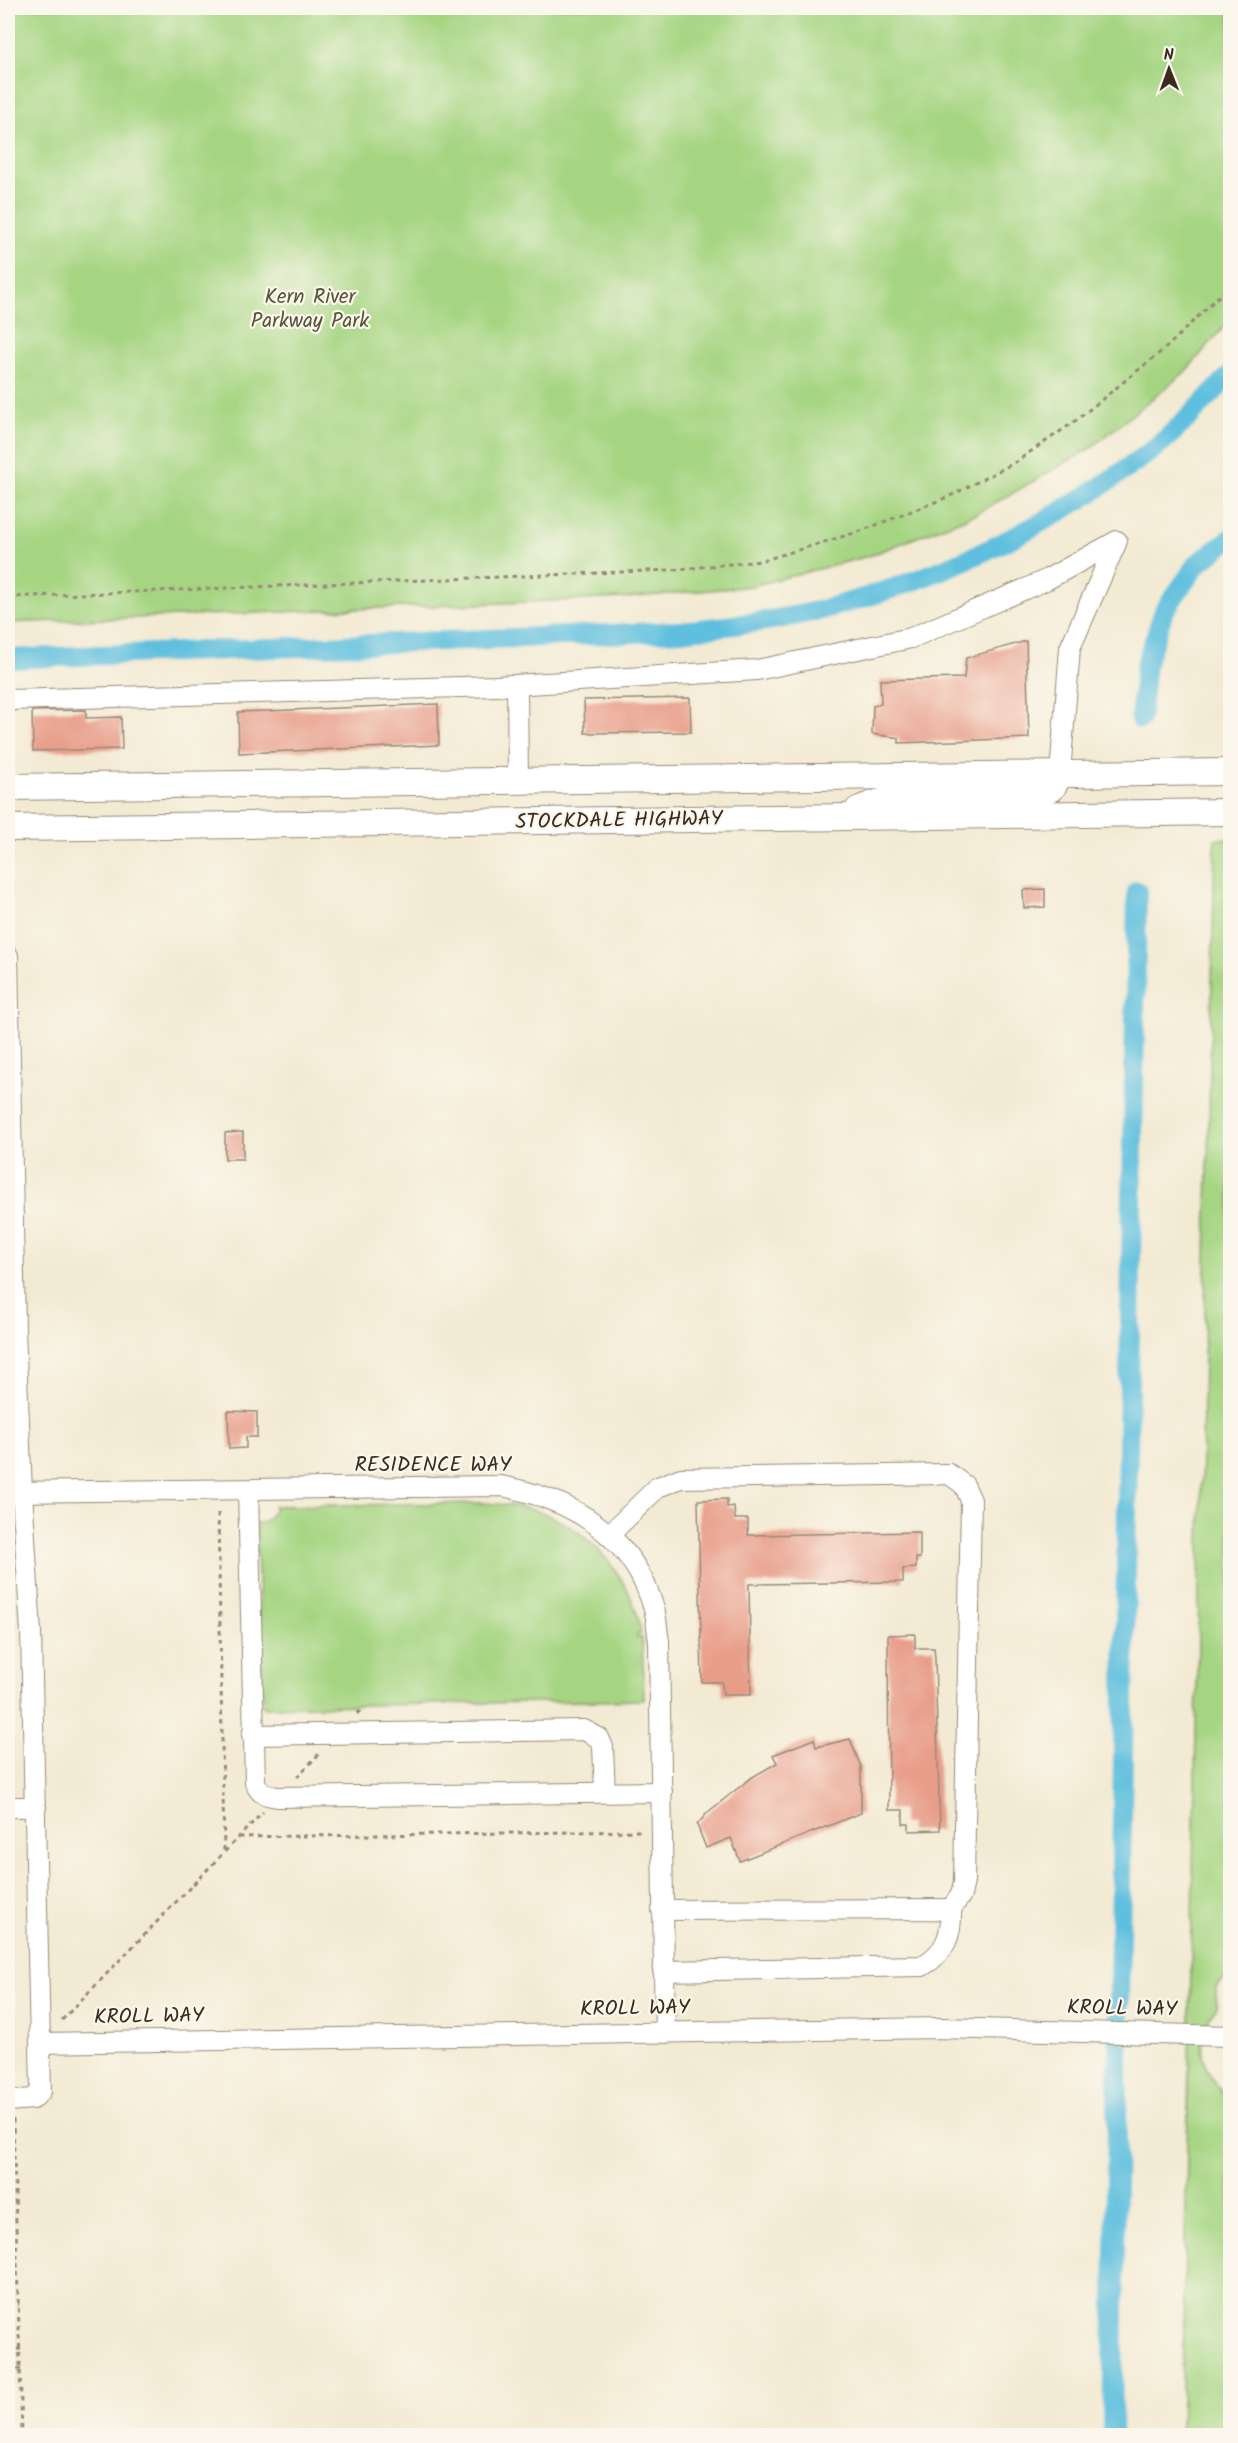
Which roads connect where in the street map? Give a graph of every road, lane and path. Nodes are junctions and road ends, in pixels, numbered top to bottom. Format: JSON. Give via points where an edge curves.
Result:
{"nodes":[{"id":1,"x":1230,"y":285,"type":"edge"},
{"id":2,"x":8,"y":597,"type":"edge"},
{"id":3,"x":517,"y":685,"type":"junction"},
{"id":4,"x":8,"y":703,"type":"edge"},
{"id":5,"x":1230,"y":772,"type":"edge"},
{"id":6,"x":1060,"y":774,"type":"junction"},
{"id":7,"x":518,"y":781,"type":"junction"},
{"id":8,"x":8,"y":787,"type":"edge"},
{"id":9,"x":1230,"y":812,"type":"edge"},
{"id":10,"x":842,"y":818,"type":"junction"},
{"id":11,"x":8,"y":828,"type":"edge"},
{"id":12,"x":8,"y":956,"type":"edge"},
{"id":13,"x":248,"y":1490,"type":"junction"},
{"id":14,"x":15,"y":1492,"type":"edge"},
{"id":15,"x":218,"y":1513,"type":"dead end"},
{"id":16,"x":609,"y":1535,"type":"junction"},
{"id":17,"x":362,"y":1708,"type":"dead end"},
{"id":18,"x":340,"y":1732,"type":"junction"},
{"id":19,"x":252,"y":1735,"type":"junction"},
{"id":20,"x":605,"y":1792,"type":"junction"},
{"id":21,"x":662,"y":1792,"type":"junction"},
{"id":22,"x":277,"y":1797,"type":"junction"},
{"id":23,"x":8,"y":1807,"type":"edge"},
{"id":24,"x":36,"y":1807,"type":"junction"},
{"id":25,"x":644,"y":1832,"type":"dead end"},
{"id":26,"x":239,"y":1837,"type":"junction"},
{"id":27,"x":224,"y":1851,"type":"junction"},
{"id":28,"x":951,"y":1909,"type":"junction"},
{"id":29,"x":662,"y":1910,"type":"junction"},
{"id":30,"x":663,"y":1971,"type":"junction"},
{"id":31,"x":62,"y":2020,"type":"dead end"},
{"id":32,"x":15,"y":2025,"type":"dead end"},
{"id":33,"x":8,"y":2028,"type":"edge"},
{"id":34,"x":665,"y":2033,"type":"junction"},
{"id":35,"x":1230,"y":2036,"type":"edge"},
{"id":36,"x":40,"y":2043,"type":"junction"},
{"id":37,"x":11,"y":2101,"type":"edge"},
{"id":38,"x":8,"y":2304,"type":"edge"},
{"id":39,"x":19,"y":2305,"type":"junction"},
{"id":40,"x":21,"y":2349,"type":"junction"},
{"id":41,"x":8,"y":2350,"type":"edge"},
{"id":42,"x":21,"y":2368,"type":"junction"},
{"id":43,"x":8,"y":2369,"type":"edge"},
{"id":44,"x":22,"y":2436,"type":"edge"}],
"edges":[{"from":1,"to":2,"type":"path","via":[[1168,346],[1074,422],[1014,463],[948,497],[868,528],[761,561],[670,570]]},
{"from":3,"to":4,"type":"street"},
{"from":3,"to":6,"type":"street","via":[[757,670],[911,638],[1046,580],[1117,541],[1070,648]]},
{"from":3,"to":7,"type":"street"},
{"from":5,"to":6,"type":"main road","name":"STOCKDALE HIGHWAY"},
{"from":6,"to":7,"type":"main road","name":"STOCKDALE HIGHWAY"},
{"from":6,"to":10,"type":"main road","via":[[1052,788],[1041,793],[896,798],[871,803]]},
{"from":7,"to":8,"type":"main road","name":"STOCKDALE HIGHWAY"},
{"from":9,"to":10,"type":"main road","name":"STOCKDALE HIGHWAY"},
{"from":10,"to":11,"type":"main road","name":"STOCKDALE HIGHWAY"},
{"from":12,"to":14,"type":"street"},
{"from":13,"to":14,"type":"street","name":"RESIDENCE WAY"},
{"from":13,"to":16,"type":"street","name":"RESIDENCE WAY","via":[[501,1486],[548,1497]]},
{"from":13,"to":19,"type":"street"},
{"from":14,"to":24,"type":"street","via":[[31,1632]]},
{"from":15,"to":27,"type":"path"},
{"from":16,"to":21,"type":"street","name":"RESIDENCE WAY","via":[[629,1558],[654,1609],[659,1641]]},
{"from":16,"to":28,"type":"street","via":[[658,1487],[681,1478],[949,1474],[964,1485],[971,1500],[964,1882]]},
{"from":17,"to":18,"type":"path"},
{"from":18,"to":19,"type":"street"},
{"from":18,"to":20,"type":"street","via":[[584,1730],[599,1738],[603,1747]]},
{"from":18,"to":22,"type":"path"},
{"from":19,"to":22,"type":"street","via":[[257,1790]]},
{"from":20,"to":21,"type":"street"},
{"from":20,"to":22,"type":"street"},
{"from":21,"to":29,"type":"street","name":"RESIDENCE WAY"},
{"from":22,"to":26,"type":"path"},
{"from":23,"to":24,"type":"street"},
{"from":24,"to":36,"type":"street"},
{"from":25,"to":26,"type":"path"},
{"from":26,"to":27,"type":"path"},
{"from":27,"to":31,"type":"path"},
{"from":28,"to":29,"type":"street"},
{"from":28,"to":30,"type":"street","via":[[951,1930],[946,1941],[932,1960],[922,1966]]},
{"from":29,"to":30,"type":"street","name":"RESIDENCE WAY"},
{"from":30,"to":34,"type":"street","name":"RESIDENCE WAY"},
{"from":32,"to":33,"type":"path"},
{"from":33,"to":37,"type":"path"},
{"from":34,"to":35,"type":"street","name":"KROLL WAY","via":[[940,2028]]},
{"from":34,"to":36,"type":"street","name":"KROLL WAY"},
{"from":36,"to":37,"type":"street","via":[[41,2091],[33,2100]]},
{"from":37,"to":39,"type":"path"},
{"from":38,"to":39,"type":"path"},
{"from":39,"to":40,"type":"path"},
{"from":40,"to":41,"type":"path"},
{"from":40,"to":42,"type":"path"},
{"from":42,"to":43,"type":"path"},
{"from":42,"to":44,"type":"path"}]}
